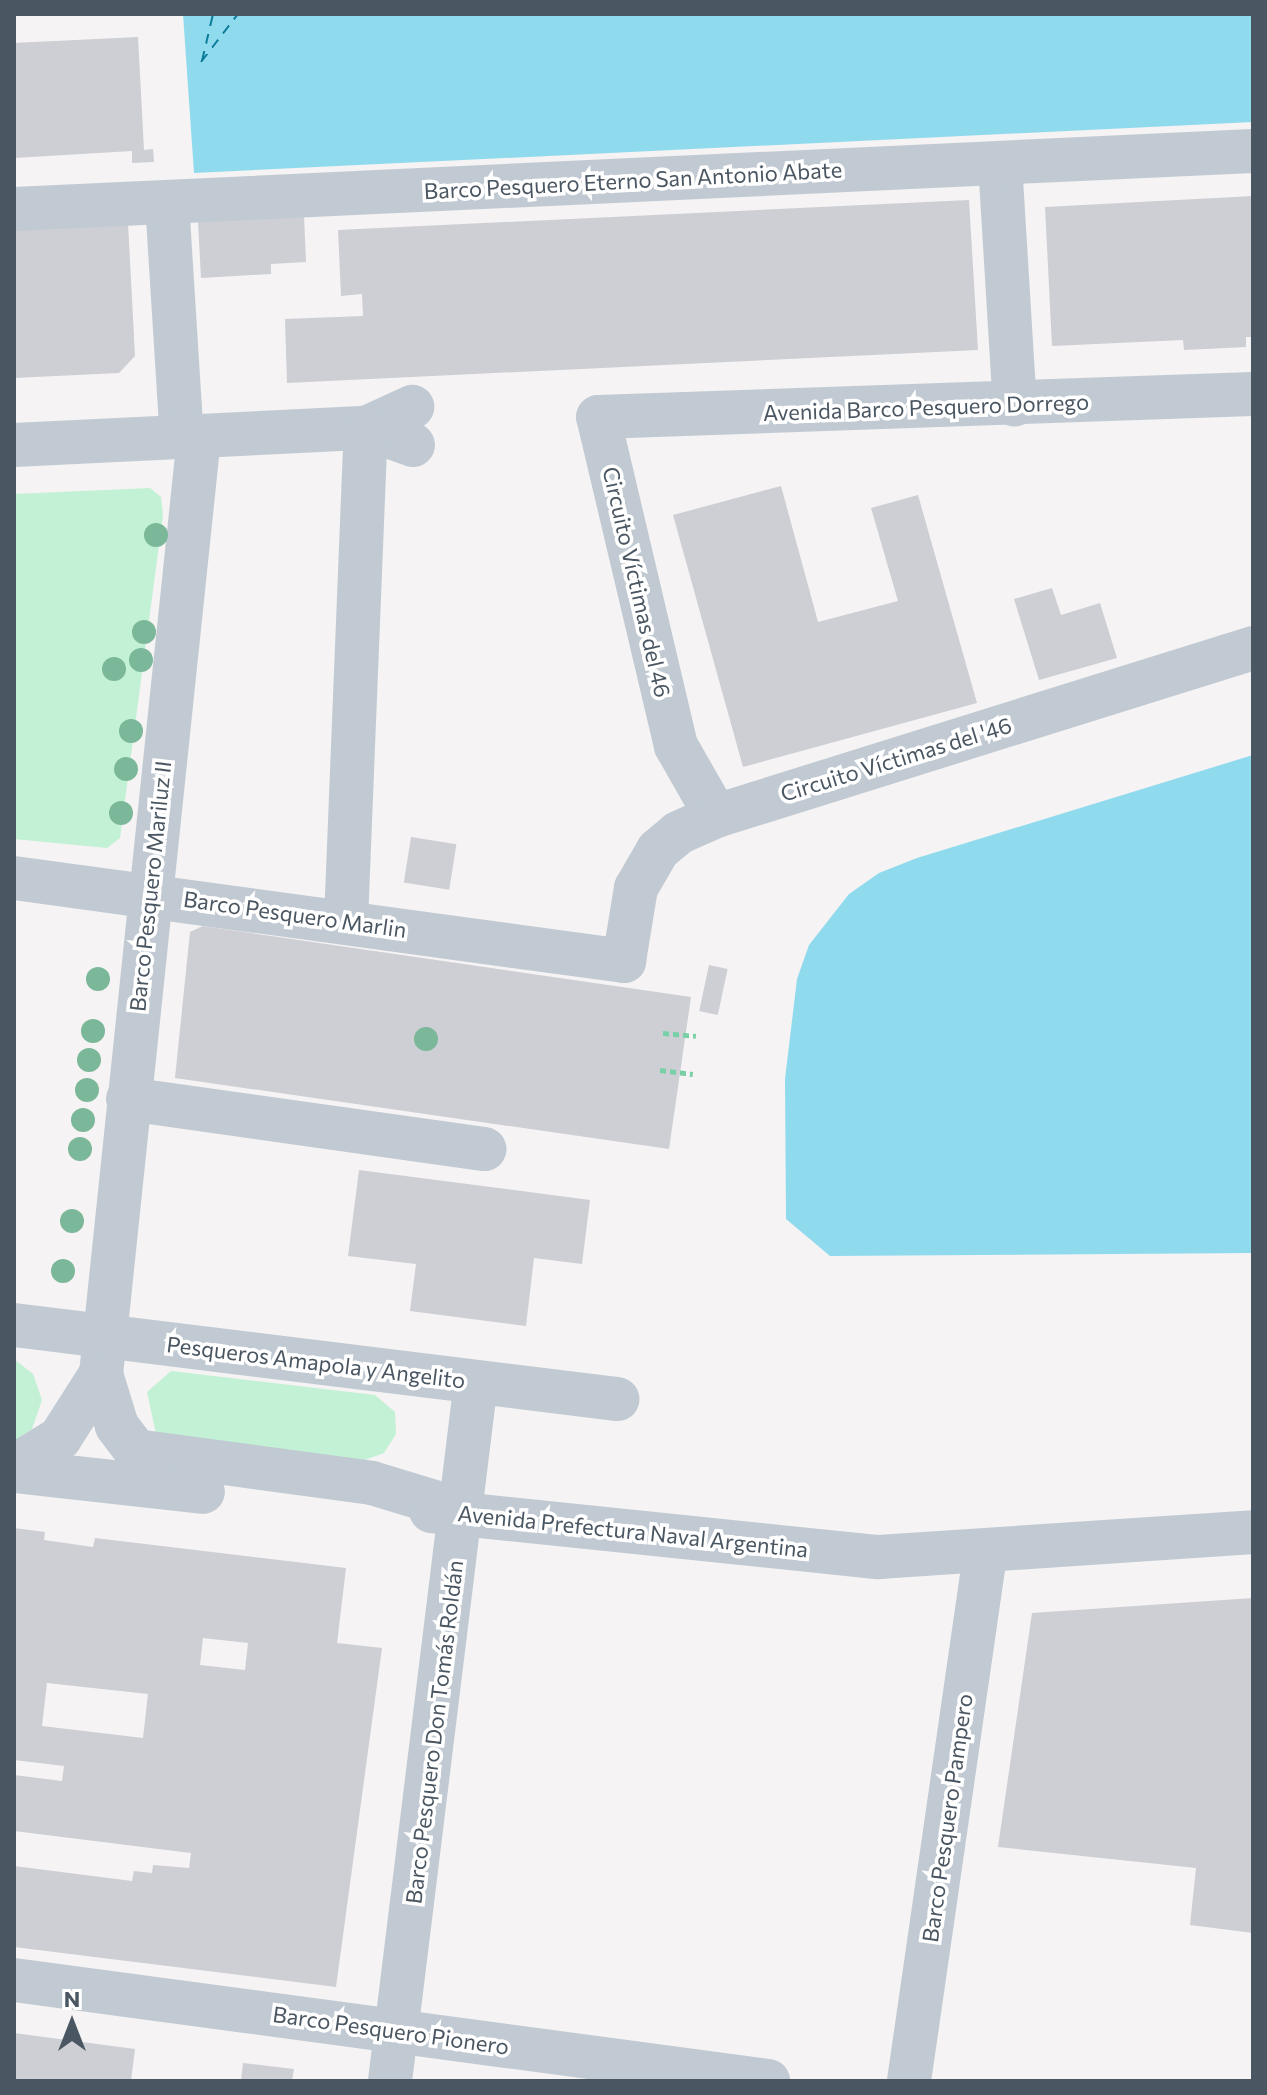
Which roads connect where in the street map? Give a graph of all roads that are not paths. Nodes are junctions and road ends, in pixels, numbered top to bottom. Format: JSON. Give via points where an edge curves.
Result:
{"nodes":[{"id":1,"x":1253,"y":151,"type":"edge"},
{"id":2,"x":1000,"y":163,"type":"junction"},
{"id":3,"x":167,"y":202,"type":"junction"},
{"id":4,"x":14,"y":209,"type":"edge"},
{"id":5,"x":1253,"y":394,"type":"edge"},
{"id":6,"x":1015,"y":405,"type":"junction"},
{"id":7,"x":598,"y":417,"type":"joint"},
{"id":8,"x":413,"y":426,"type":"dead end"},
{"id":9,"x":366,"y":428,"type":"junction"},
{"id":10,"x":191,"y":437,"type":"junction"},
{"id":11,"x":14,"y":445,"type":"edge"},
{"id":12,"x":1253,"y":648,"type":"edge"},
{"id":13,"x":716,"y":816,"type":"junction"},
{"id":14,"x":14,"y":878,"type":"edge"},
{"id":15,"x":148,"y":894,"type":"junction"},
{"id":16,"x":346,"y":921,"type":"junction"},
{"id":17,"x":624,"y":961,"type":"joint"},
{"id":18,"x":128,"y":1099,"type":"junction"},
{"id":19,"x":485,"y":1149,"type":"dead end"},
{"id":20,"x":14,"y":1325,"type":"edge"},
{"id":21,"x":103,"y":1355,"type":"junction"},
{"id":22,"x":476,"y":1382,"type":"junction"},
{"id":23,"x":617,"y":1399,"type":"dead end"},
{"id":24,"x":14,"y":1469,"type":"edge"},
{"id":25,"x":461,"y":1510,"type":"junction"},
{"id":26,"x":1253,"y":1532,"type":"edge"},
{"id":27,"x":985,"y":1555,"type":"junction"},
{"id":28,"x":14,"y":1980,"type":"edge"},
{"id":29,"x":397,"y":2031,"type":"junction"},
{"id":30,"x":390,"y":2081,"type":"edge"},
{"id":31,"x":768,"y":2081,"type":"edge"},
{"id":32,"x":909,"y":2081,"type":"edge"}],
"edges":[{"from":1,"to":2,"type":"street","name":"Barco Pesquero Eterno San Antonio Abate"},
{"from":2,"to":3,"type":"street","name":"Barco Pesquero Eterno San Antonio Abate"},
{"from":2,"to":6,"type":"street"},
{"from":3,"to":4,"type":"street","name":"Barco Pesquero Eterno San Antonio Abate"},
{"from":3,"to":10,"type":"street","name":"Barco Pesquero Mariluz II"},
{"from":5,"to":6,"type":"street","name":"Avenida Barco Pesquero Dorrego"},
{"from":6,"to":7,"type":"street","name":"Avenida Barco Pesquero Dorrego"},
{"from":7,"to":13,"type":"street","name":"Circuito Víctimas del 46","via":[[676,746]]},
{"from":8,"to":9,"type":"street"},
{"from":9,"to":10,"type":"street"},
{"from":9,"to":16,"type":"street"},
{"from":10,"to":11,"type":"street"},
{"from":10,"to":15,"type":"street","name":"Barco Pesquero Mariluz II"},
{"from":12,"to":13,"type":"street","name":"Circuito Víctimas del '46"},
{"from":13,"to":17,"type":"street","name":"Circuito Víctimas del '46","via":[[678,833],[645,867]]},
{"from":14,"to":15,"type":"street","name":"Barco Pesquero Marlin"},
{"from":15,"to":16,"type":"street","name":"Barco Pesquero Marlin"},
{"from":15,"to":18,"type":"street","name":"Barco Pesquero Mariluz II"},
{"from":16,"to":17,"type":"street","name":"Barco Pesquero Marlin"},
{"from":18,"to":19,"type":"street"},
{"from":18,"to":21,"type":"street","name":"Barco Pesquero Mariluz II"},
{"from":20,"to":21,"type":"street","name":"Pesqueros Amapola y Angelito"},
{"from":21,"to":22,"type":"street","name":"Pesqueros Amapola y Angelito"},
{"from":21,"to":24,"type":"street","via":[[60,1438]]},
{"from":21,"to":25,"type":"street","via":[[117,1426],[136,1451],[372,1483]]},
{"from":22,"to":23,"type":"street","name":"Pesqueros Amapola y Angelito"},
{"from":22,"to":25,"type":"street","name":"Barco Pesquero Don Tomás Roldán"},
{"from":24,"to":25,"type":"street","name":"Avenida Prefectura Naval Argentina","via":[[370,1511]]},
{"from":25,"to":27,"type":"street","name":"Avenida Prefectura Naval Argentina","via":[[836,1554]]},
{"from":25,"to":29,"type":"street","name":"Barco Pesquero Don Tomás Roldán"},
{"from":26,"to":27,"type":"street","name":"Avenida Prefectura Naval Argentina"},
{"from":27,"to":32,"type":"street","name":"Barco Pesquero Pampero"},
{"from":28,"to":29,"type":"street","name":"Barco Pesquero Pionero"},
{"from":29,"to":30,"type":"street","name":"Barco Pesquero Don Tomás Roldán"},
{"from":29,"to":31,"type":"street","name":"Barco Pesquero Pionero"}]}
